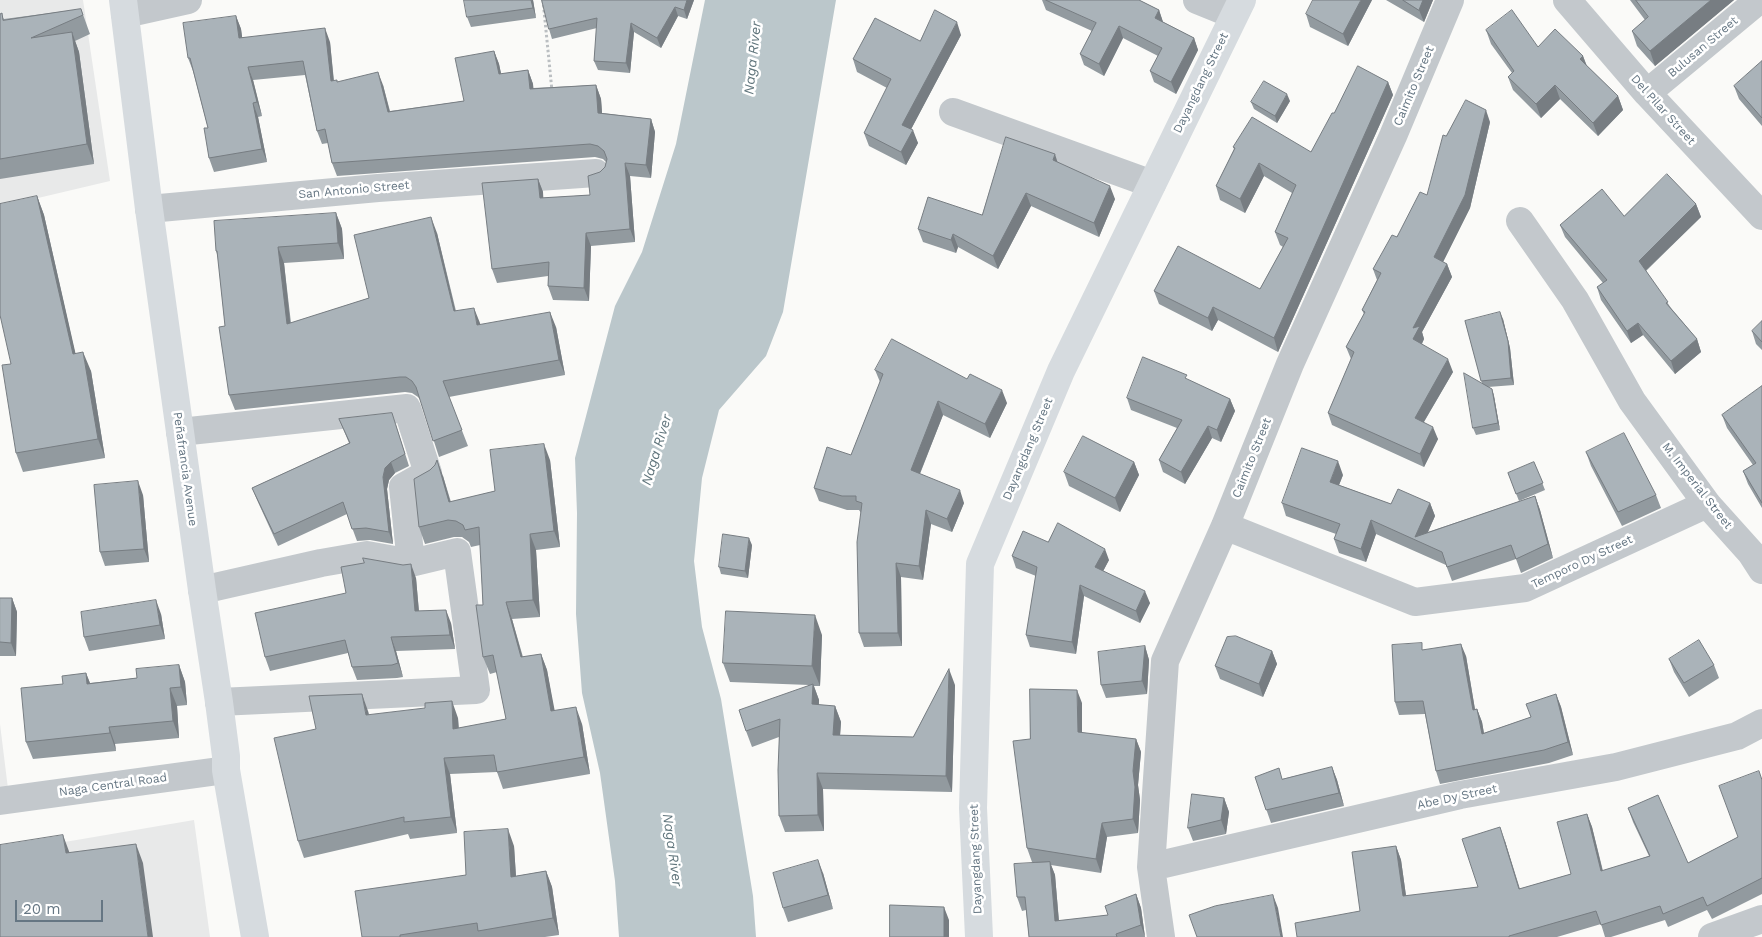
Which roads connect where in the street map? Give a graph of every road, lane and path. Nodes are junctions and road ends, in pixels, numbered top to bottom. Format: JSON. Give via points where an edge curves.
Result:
{"nodes":[{"id":1,"x":188,"y":0,"type":"edge"},
{"id":2,"x":543,"y":0,"type":"edge"},
{"id":3,"x":1197,"y":0,"type":"edge"},
{"id":4,"x":1450,"y":0,"type":"edge"},
{"id":5,"x":1567,"y":0,"type":"edge"},
{"id":6,"x":1759,"y":0,"type":"edge"},
{"id":7,"x":124,"y":7,"type":"edge"},
{"id":8,"x":1238,"y":7,"type":"edge"},
{"id":9,"x":1647,"y":93,"type":"junction"},
{"id":10,"x":552,"y":98,"type":"edge"},
{"id":11,"x":953,"y":112,"type":"dead end"},
{"id":12,"x":596,"y":173,"type":"edge"},
{"id":13,"x":1152,"y":184,"type":"junction"},
{"id":14,"x":149,"y":209,"type":"junction"},
{"id":15,"x":1762,"y":216,"type":"edge"},
{"id":16,"x":1520,"y":221,"type":"dead end"},
{"id":17,"x":180,"y":432,"type":"junction"},
{"id":18,"x":1708,"y":504,"type":"junction"},
{"id":19,"x":1225,"y":526,"type":"junction"},
{"id":20,"x":411,"y":563,"type":"junction"},
{"id":21,"x":1762,"y":570,"type":"edge"},
{"id":22,"x":202,"y":590,"type":"junction"},
{"id":23,"x":219,"y":702,"type":"junction"},
{"id":24,"x":1762,"y":723,"type":"edge"},
{"id":25,"x":226,"y":770,"type":"junction"},
{"id":26,"x":0,"y":801,"type":"edge"},
{"id":27,"x":1151,"y":867,"type":"junction"},
{"id":28,"x":1762,"y":919,"type":"edge"},
{"id":29,"x":255,"y":937,"type":"edge"},
{"id":30,"x":979,"y":937,"type":"edge"},
{"id":31,"x":1161,"y":937,"type":"edge"},
{"id":32,"x":1712,"y":937,"type":"edge"}],
"edges":[{"from":1,"to":7,"type":"street"},
{"from":2,"to":10,"type":"path"},
{"from":3,"to":8,"type":"street"},
{"from":4,"to":19,"type":"street","name":"Caimito Street","via":[[1393,136],[1290,364]]},
{"from":5,"to":9,"type":"street","name":"Del Pilar Street"},
{"from":6,"to":9,"type":"street","name":"Bulusan Street"},
{"from":7,"to":14,"type":"main road","name":"Peñafrancia Avenue"},
{"from":8,"to":13,"type":"main road","name":"Dayangdang Street"},
{"from":9,"to":15,"type":"street","name":"Del Pilar Street"},
{"from":11,"to":13,"type":"street"},
{"from":12,"to":14,"type":"street","name":"San Antonio Street","via":[[378,188]]},
{"from":13,"to":30,"type":"main road","name":"Dayangdang Street","via":[[1061,371],[980,564],[973,808]]},
{"from":14,"to":17,"type":"main road","name":"Peñafrancia Avenue"},
{"from":16,"to":18,"type":"street","name":"M. Imperial Street","via":[[1575,300],[1632,401]]},
{"from":17,"to":20,"type":"street","via":[[407,408],[428,473],[403,487]]},
{"from":17,"to":22,"type":"main road","name":"Peñafrancia Avenue"},
{"from":18,"to":19,"type":"street","name":"Temporo Dy Street","via":[[1526,588],[1415,602]]},
{"from":18,"to":21,"type":"street","name":"M. Imperial Street","via":[[1751,552]]},
{"from":19,"to":27,"type":"street","name":"Caimito Street","via":[[1165,660]]},
{"from":20,"to":22,"type":"street","via":[[367,555]]},
{"from":20,"to":23,"type":"street","via":[[457,552],[476,690]]},
{"from":22,"to":23,"type":"main road","name":"Peñafrancia Avenue"},
{"from":23,"to":25,"type":"main road","name":"Peñafrancia Avenue"},
{"from":24,"to":27,"type":"street","name":"Abe Dy Street","via":[[1737,736],[1616,767],[1460,795]]},
{"from":25,"to":26,"type":"street","name":"Naga Central Road"},
{"from":25,"to":29,"type":"main road","name":"Peñafrancia Avenue"},
{"from":27,"to":31,"type":"street","name":"Caimito Street"},
{"from":28,"to":32,"type":"street"}]}
